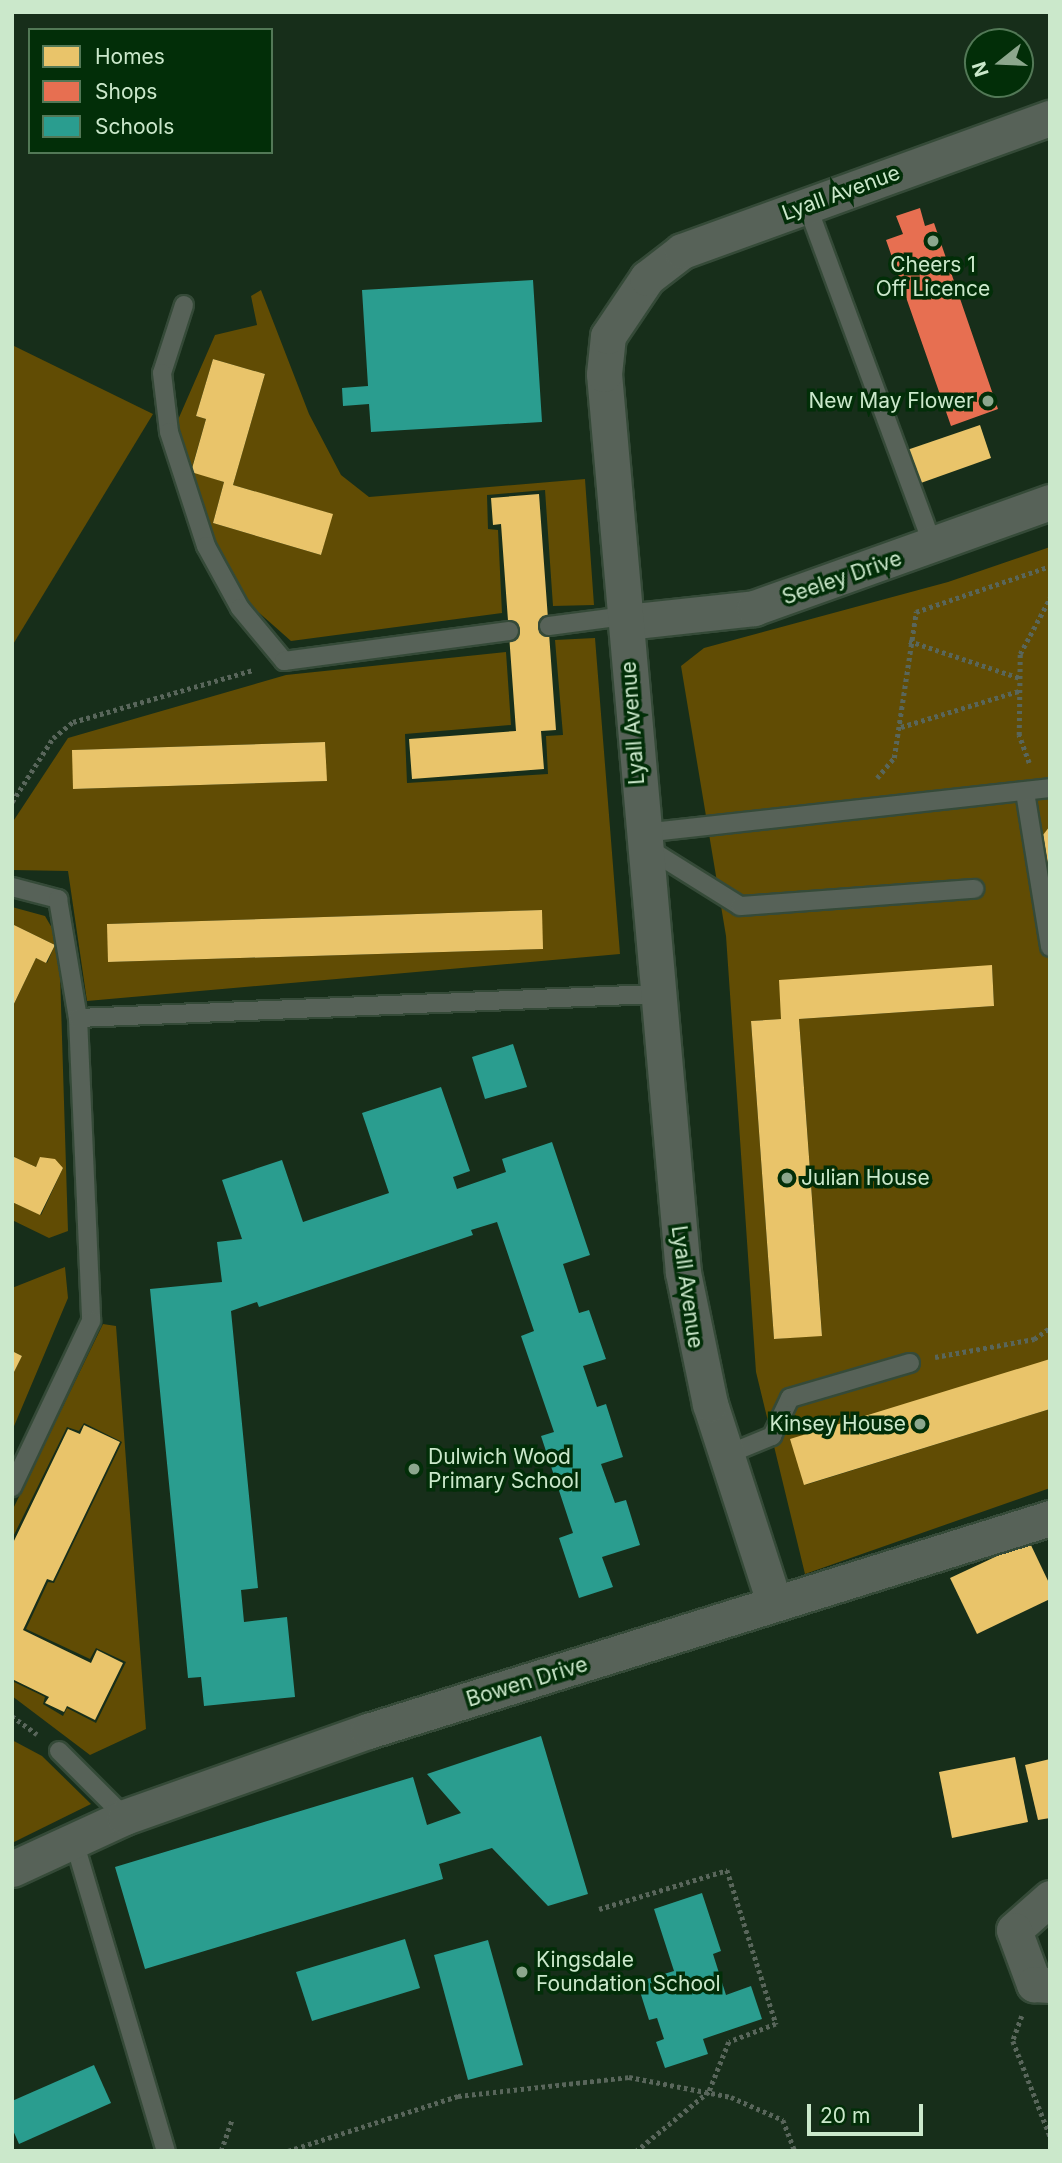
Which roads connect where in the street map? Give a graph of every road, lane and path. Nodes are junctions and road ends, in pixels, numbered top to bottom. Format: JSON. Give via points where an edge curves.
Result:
{"nodes":[{"id":1,"x":1050,"y":118,"type":"edge"},
{"id":2,"x":807,"y":205,"type":"junction"},
{"id":3,"x":184,"y":305,"type":"dead end"},
{"id":4,"x":1050,"y":502,"type":"edge"},
{"id":5,"x":933,"y":546,"type":"junction"},
{"id":6,"x":1050,"y":566,"type":"edge"},
{"id":7,"x":1050,"y":598,"type":"edge"},
{"id":8,"x":626,"y":619,"type":"junction"},
{"id":9,"x":549,"y":626,"type":"dead end"},
{"id":10,"x":509,"y":631,"type":"dead end"},
{"id":11,"x":909,"y":641,"type":"junction"},
{"id":12,"x":284,"y":660,"type":"junction"},
{"id":13,"x":1020,"y":678,"type":"junction"},
{"id":14,"x":1019,"y":691,"type":"junction"},
{"id":15,"x":901,"y":727,"type":"junction"},
{"id":16,"x":1038,"y":790,"type":"edge"},
{"id":17,"x":12,"y":802,"type":"edge"},
{"id":18,"x":841,"y":813,"type":"junction"},
{"id":19,"x":643,"y":839,"type":"junction"},
{"id":20,"x":12,"y":887,"type":"edge"},
{"id":21,"x":974,"y":889,"type":"dead end"},
{"id":22,"x":1050,"y":947,"type":"edge"},
{"id":23,"x":655,"y":994,"type":"junction"},
{"id":24,"x":78,"y":1018,"type":"junction"},
{"id":25,"x":1050,"y":1328,"type":"edge"},
{"id":26,"x":954,"y":1353,"type":"dead end"},
{"id":27,"x":910,"y":1363,"type":"dead end"},
{"id":28,"x":726,"y":1455,"type":"junction"},
{"id":29,"x":12,"y":1487,"type":"edge"},
{"id":30,"x":1050,"y":1517,"type":"edge"},
{"id":31,"x":774,"y":1602,"type":"junction"},
{"id":32,"x":60,"y":1751,"type":"dead end"},
{"id":33,"x":125,"y":1817,"type":"junction"},
{"id":34,"x":74,"y":1841,"type":"junction"},
{"id":35,"x":12,"y":1869,"type":"edge"},
{"id":36,"x":1050,"y":1898,"type":"edge"},
{"id":37,"x":599,"y":1909,"type":"dead end"},
{"id":38,"x":1042,"y":1985,"type":"edge"},
{"id":39,"x":709,"y":2092,"type":"junction"},
{"id":40,"x":232,"y":2119,"type":"dead end"},
{"id":41,"x":1050,"y":2136,"type":"edge"},
{"id":42,"x":166,"y":2151,"type":"edge"},
{"id":43,"x":221,"y":2151,"type":"edge"},
{"id":44,"x":288,"y":2151,"type":"edge"},
{"id":45,"x":637,"y":2151,"type":"edge"},
{"id":46,"x":794,"y":2151,"type":"edge"}],
"edges":[{"from":1,"to":2,"type":"street","name":"Lyall Avenue"},
{"from":2,"to":5,"type":"lane"},
{"from":2,"to":8,"type":"street","name":"Lyall Avenue","via":[[682,251],[647,278],[608,335],[604,374]]},
{"from":3,"to":12,"type":"lane","via":[[162,373],[169,432],[206,546],[240,608]]},
{"from":4,"to":5,"type":"street","name":"Seeley Drive"},
{"from":5,"to":8,"type":"street","name":"Seeley Drive","via":[[754,608]]},
{"from":6,"to":11,"type":"path","via":[[916,612]]},
{"from":7,"to":13,"type":"path","via":[[1020,654]]},
{"from":8,"to":9,"type":"lane"},
{"from":8,"to":19,"type":"street","name":"Lyall Avenue"},
{"from":10,"to":12,"type":"lane"},
{"from":11,"to":13,"type":"path"},
{"from":11,"to":15,"type":"path"},
{"from":12,"to":17,"type":"path","via":[[73,722],[53,738]]},
{"from":13,"to":14,"type":"path"},
{"from":14,"to":15,"type":"path"},
{"from":14,"to":16,"type":"path","via":[[1019,735]]},
{"from":15,"to":18,"type":"path","via":[[894,758]]},
{"from":16,"to":18,"type":"lane"},
{"from":16,"to":22,"type":"lane"},
{"from":18,"to":19,"type":"lane"},
{"from":19,"to":21,"type":"lane","via":[[740,906]]},
{"from":19,"to":23,"type":"street","name":"Lyall Avenue"},
{"from":20,"to":24,"type":"lane","via":[[58,899]]},
{"from":23,"to":24,"type":"lane"},
{"from":23,"to":28,"type":"street","name":"Lyall Avenue","via":[[683,1273],[696,1351]]},
{"from":24,"to":29,"type":"lane","via":[[91,1321]]},
{"from":25,"to":26,"type":"path","via":[[1034,1339]]},
{"from":27,"to":28,"type":"lane","via":[[790,1398],[772,1436]]},
{"from":28,"to":31,"type":"street","name":"Lyall Avenue"},
{"from":30,"to":31,"type":"street","name":"Bowen Drive"},
{"from":31,"to":33,"type":"street","name":"Bowen Drive","via":[[368,1731]]},
{"from":32,"to":33,"type":"lane"},
{"from":33,"to":34,"type":"street","name":"Bowen Drive"},
{"from":34,"to":35,"type":"street","name":"Bowen Drive"},
{"from":34,"to":42,"type":"lane"},
{"from":36,"to":38,"type":"street","via":[[1014,1930]]},
{"from":37,"to":39,"type":"path","via":[[727,1870],[776,2024],[729,2042]]},
{"from":38,"to":41,"type":"path","via":[[1013,2041]]},
{"from":39,"to":44,"type":"path","via":[[629,2077],[458,2096]]},
{"from":39,"to":45,"type":"path"},
{"from":39,"to":46,"type":"path","via":[[783,2120]]},
{"from":40,"to":43,"type":"path"}]}
